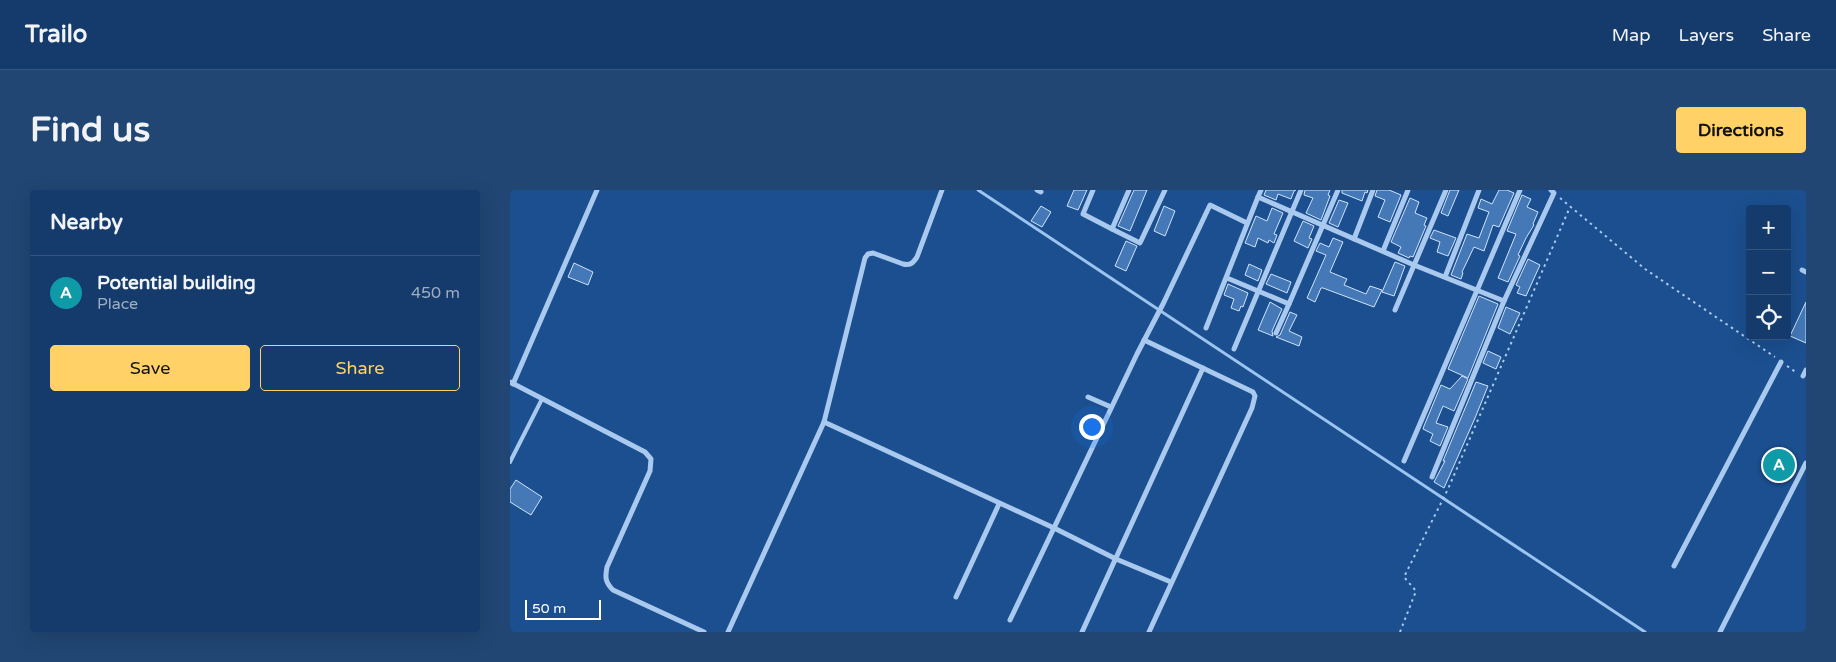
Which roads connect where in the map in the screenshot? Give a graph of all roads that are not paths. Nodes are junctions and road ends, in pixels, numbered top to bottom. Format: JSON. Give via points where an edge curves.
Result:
{"nodes":[{"id":1,"x":597,"y":190,"type":"edge"},
{"id":2,"x":942,"y":190,"type":"edge"},
{"id":3,"x":1093,"y":190,"type":"edge"},
{"id":4,"x":1130,"y":190,"type":"edge"},
{"id":5,"x":1165,"y":190,"type":"edge"},
{"id":6,"x":1261,"y":190,"type":"edge"},
{"id":7,"x":1301,"y":190,"type":"edge"},
{"id":8,"x":1338,"y":190,"type":"edge"},
{"id":9,"x":1373,"y":190,"type":"edge"},
{"id":10,"x":1408,"y":190,"type":"edge"},
{"id":11,"x":1446,"y":190,"type":"edge"},
{"id":12,"x":1479,"y":190,"type":"edge"},
{"id":13,"x":1520,"y":190,"type":"edge"},
{"id":14,"x":1553,"y":192,"type":"edge"},
{"id":15,"x":1258,"y":197,"type":"junction"},
{"id":16,"x":1292,"y":212,"type":"junction"},
{"id":17,"x":1247,"y":223,"type":"junction"},
{"id":18,"x":1323,"y":226,"type":"junction"},
{"id":19,"x":1112,"y":228,"type":"junction"},
{"id":20,"x":1354,"y":239,"type":"junction"},
{"id":21,"x":1383,"y":251,"type":"junction"},
{"id":22,"x":1414,"y":265,"type":"junction"},
{"id":23,"x":1445,"y":277,"type":"junction"},
{"id":24,"x":1227,"y":278,"type":"junction"},
{"id":25,"x":1258,"y":291,"type":"junction"},
{"id":26,"x":1477,"y":291,"type":"junction"},
{"id":27,"x":1504,"y":301,"type":"junction"},
{"id":28,"x":1289,"y":304,"type":"junction"},
{"id":29,"x":1395,"y":310,"type":"dead end"},
{"id":30,"x":1206,"y":328,"type":"dead end"},
{"id":31,"x":1276,"y":333,"type":"dead end"},
{"id":32,"x":1144,"y":340,"type":"junction"},
{"id":33,"x":1234,"y":349,"type":"dead end"},
{"id":34,"x":1781,"y":362,"type":"road end"},
{"id":35,"x":1203,"y":368,"type":"junction"},
{"id":36,"x":1806,"y":370,"type":"edge"},
{"id":37,"x":1803,"y":376,"type":"road end"},
{"id":38,"x":511,"y":383,"type":"edge"},
{"id":39,"x":1088,"y":396,"type":"dead end"},
{"id":40,"x":542,"y":399,"type":"junction"},
{"id":41,"x":1112,"y":407,"type":"junction"},
{"id":42,"x":824,"y":422,"type":"junction"},
{"id":43,"x":1404,"y":461,"type":"dead end"},
{"id":44,"x":510,"y":462,"type":"edge"},
{"id":45,"x":1806,"y":463,"type":"edge"},
{"id":46,"x":1432,"y":477,"type":"dead end"},
{"id":47,"x":999,"y":504,"type":"junction"},
{"id":48,"x":1054,"y":528,"type":"junction"},
{"id":49,"x":1116,"y":559,"type":"junction"},
{"id":50,"x":1674,"y":566,"type":"dead end"},
{"id":51,"x":1171,"y":582,"type":"junction"},
{"id":52,"x":956,"y":597,"type":"dead end"},
{"id":53,"x":1010,"y":620,"type":"dead end"},
{"id":54,"x":704,"y":632,"type":"edge"},
{"id":55,"x":728,"y":632,"type":"edge"},
{"id":56,"x":1082,"y":632,"type":"edge"},
{"id":57,"x":1149,"y":632,"type":"edge"},
{"id":58,"x":1720,"y":632,"type":"edge"}],
"edges":[{"from":1,"to":38,"type":"street"},
{"from":2,"to":42,"type":"street","via":[[918,257],[913,262],[903,264],[873,253],[865,258]]},
{"from":3,"to":19,"type":"street","via":[[1083,214]]},
{"from":4,"to":19,"type":"street"},
{"from":5,"to":19,"type":"street","via":[[1140,242]]},
{"from":6,"to":15,"type":"street"},
{"from":7,"to":16,"type":"street"},
{"from":8,"to":18,"type":"street"},
{"from":9,"to":20,"type":"street"},
{"from":10,"to":21,"type":"street"},
{"from":11,"to":22,"type":"street"},
{"from":12,"to":23,"type":"street"},
{"from":13,"to":26,"type":"street"},
{"from":14,"to":27,"type":"street"},
{"from":15,"to":16,"type":"street"},
{"from":15,"to":17,"type":"street"},
{"from":16,"to":18,"type":"street"},
{"from":16,"to":25,"type":"street"},
{"from":17,"to":24,"type":"street"},
{"from":17,"to":32,"type":"street","via":[[1210,205]]},
{"from":18,"to":20,"type":"street"},
{"from":18,"to":28,"type":"street"},
{"from":20,"to":21,"type":"street"},
{"from":21,"to":22,"type":"street"},
{"from":22,"to":23,"type":"street"},
{"from":22,"to":29,"type":"street"},
{"from":23,"to":26,"type":"street"},
{"from":24,"to":25,"type":"street"},
{"from":24,"to":30,"type":"street"},
{"from":25,"to":28,"type":"street"},
{"from":25,"to":33,"type":"street"},
{"from":26,"to":27,"type":"street"},
{"from":26,"to":43,"type":"street"},
{"from":27,"to":46,"type":"street"},
{"from":28,"to":31,"type":"street"},
{"from":32,"to":35,"type":"street"},
{"from":32,"to":41,"type":"street"},
{"from":34,"to":50,"type":"street"},
{"from":35,"to":49,"type":"street"},
{"from":35,"to":51,"type":"street","via":[[1253,392],[1255,400]]},
{"from":36,"to":37,"type":"street"},
{"from":38,"to":40,"type":"street"},
{"from":39,"to":41,"type":"street"},
{"from":40,"to":44,"type":"lane"},
{"from":40,"to":54,"type":"street","via":[[645,452],[651,459],[650,470],[607,567],[607,584],[613,590]]},
{"from":41,"to":48,"type":"street"},
{"from":42,"to":47,"type":"street"},
{"from":42,"to":55,"type":"street"},
{"from":45,"to":58,"type":"street"},
{"from":47,"to":48,"type":"street"},
{"from":47,"to":52,"type":"street"},
{"from":48,"to":49,"type":"street"},
{"from":48,"to":53,"type":"street"},
{"from":49,"to":51,"type":"street"},
{"from":49,"to":56,"type":"street"},
{"from":51,"to":57,"type":"street"}]}
